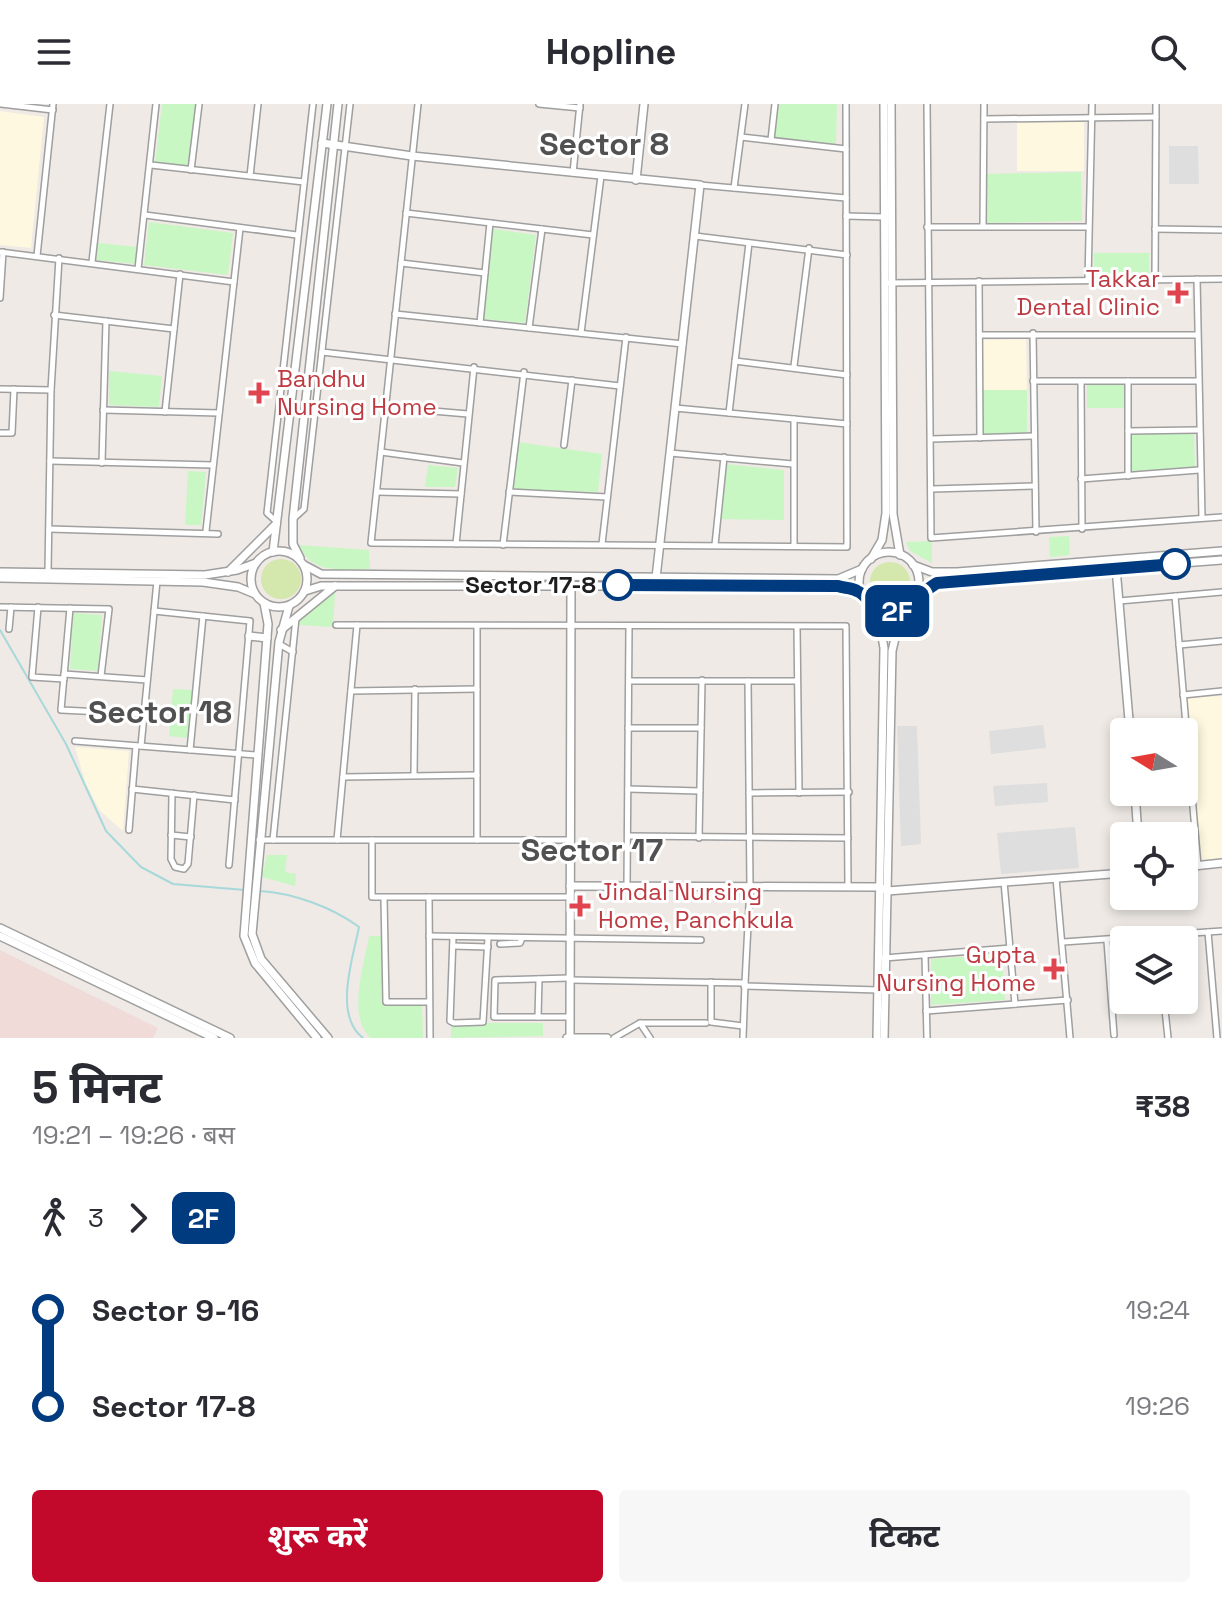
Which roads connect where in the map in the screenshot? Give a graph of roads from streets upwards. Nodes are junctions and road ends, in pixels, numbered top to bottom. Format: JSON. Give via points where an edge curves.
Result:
{"nodes":[{"id":1,"x":3,"y":104,"type":"edge"},
{"id":2,"x":110,"y":104,"type":"edge"},
{"id":3,"x":156,"y":104,"type":"edge"},
{"id":4,"x":199,"y":104,"type":"edge"},
{"id":5,"x":258,"y":104,"type":"edge"},
{"id":6,"x":313,"y":104,"type":"edge"},
{"id":7,"x":327,"y":104,"type":"edge"},
{"id":8,"x":338,"y":104,"type":"edge"},
{"id":9,"x":350,"y":104,"type":"edge"},
{"id":10,"x":418,"y":104,"type":"edge"},
{"id":11,"x":539,"y":104,"type":"edge"},
{"id":12,"x":644,"y":104,"type":"edge"},
{"id":13,"x":745,"y":104,"type":"edge"},
{"id":14,"x":775,"y":104,"type":"edge"},
{"id":15,"x":846,"y":104,"type":"edge"},
{"id":16,"x":884,"y":104,"type":"edge"},
{"id":17,"x":891,"y":104,"type":"edge"},
{"id":18,"x":927,"y":104,"type":"edge"},
{"id":19,"x":984,"y":104,"type":"edge"},
{"id":20,"x":1092,"y":104,"type":"edge"},
{"id":21,"x":1156,"y":104,"type":"edge"},
{"id":22,"x":580,"y":106,"type":"edge"},
{"id":23,"x":53,"y":107,"type":"edge"},
{"id":24,"x":1156,"y":117,"type":"junction"},
{"id":25,"x":1093,"y":118,"type":"junction"},
{"id":26,"x":984,"y":119,"type":"junction"},
{"id":27,"x":741,"y":137,"type":"junction"},
{"id":28,"x":771,"y":140,"type":"junction"},
{"id":29,"x":322,"y":143,"type":"junction"},
{"id":30,"x":334,"y":144,"type":"junction"},
{"id":31,"x":346,"y":146,"type":"junction"},
{"id":32,"x":846,"y":149,"type":"junction"},
{"id":33,"x":412,"y":156,"type":"junction"},
{"id":34,"x":151,"y":165,"type":"junction"},
{"id":35,"x":191,"y":170,"type":"junction"},
{"id":36,"x":573,"y":173,"type":"junction"},
{"id":37,"x":250,"y":176,"type":"junction"},
{"id":38,"x":601,"y":176,"type":"junction"},
{"id":39,"x":636,"y":180,"type":"junction"},
{"id":40,"x":304,"y":182,"type":"junction"},
{"id":41,"x":700,"y":185,"type":"junction"},
{"id":42,"x":734,"y":188,"type":"junction"},
{"id":43,"x":846,"y":198,"type":"junction"},
{"id":44,"x":406,"y":213,"type":"junction"},
{"id":45,"x":145,"y":215,"type":"junction"},
{"id":46,"x":846,"y":216,"type":"junction"},
{"id":47,"x":884,"y":217,"type":"junction"},
{"id":48,"x":490,"y":223,"type":"junction"},
{"id":49,"x":983,"y":226,"type":"junction"},
{"id":50,"x":927,"y":227,"type":"junction"},
{"id":51,"x":1088,"y":227,"type":"junction"},
{"id":52,"x":240,"y":228,"type":"junction"},
{"id":53,"x":542,"y":229,"type":"junction"},
{"id":54,"x":1155,"y":229,"type":"junction"},
{"id":55,"x":1222,"y":230,"type":"edge"},
{"id":56,"x":297,"y":235,"type":"junction"},
{"id":57,"x":593,"y":235,"type":"junction"},
{"id":58,"x":695,"y":236,"type":"junction"},
{"id":59,"x":749,"y":243,"type":"junction"},
{"id":60,"x":809,"y":248,"type":"junction"},
{"id":61,"x":2,"y":252,"type":"edge"},
{"id":62,"x":847,"y":255,"type":"junction"},
{"id":63,"x":37,"y":256,"type":"junction"},
{"id":64,"x":59,"y":258,"type":"junction"},
{"id":65,"x":92,"y":262,"type":"junction"},
{"id":66,"x":401,"y":263,"type":"junction"},
{"id":67,"x":138,"y":269,"type":"junction"},
{"id":68,"x":485,"y":273,"type":"junction"},
{"id":69,"x":180,"y":274,"type":"junction"},
{"id":70,"x":1155,"y":279,"type":"junction"},
{"id":71,"x":1197,"y":279,"type":"junction"},
{"id":72,"x":1222,"y":279,"type":"edge"},
{"id":73,"x":1088,"y":280,"type":"junction"},
{"id":74,"x":979,"y":281,"type":"junction"},
{"id":75,"x":234,"y":282,"type":"junction"},
{"id":76,"x":930,"y":282,"type":"junction"},
{"id":77,"x":888,"y":283,"type":"junction"},
{"id":78,"x":0,"y":298,"type":"edge"},
{"id":79,"x":395,"y":314,"type":"junction"},
{"id":80,"x":54,"y":315,"type":"junction"},
{"id":81,"x":106,"y":321,"type":"junction"},
{"id":82,"x":480,"y":323,"type":"junction"},
{"id":83,"x":529,"y":328,"type":"junction"},
{"id":84,"x":174,"y":329,"type":"junction"},
{"id":85,"x":581,"y":333,"type":"junction"},
{"id":86,"x":1033,"y":333,"type":"junction"},
{"id":87,"x":980,"y":335,"type":"junction"},
{"id":88,"x":1197,"y":335,"type":"junction"},
{"id":89,"x":626,"y":337,"type":"junction"},
{"id":90,"x":683,"y":344,"type":"junction"},
{"id":91,"x":322,"y":352,"type":"junction"},
{"id":92,"x":391,"y":360,"type":"junction"},
{"id":93,"x":735,"y":361,"type":"junction"},
{"id":94,"x":794,"y":366,"type":"junction"},
{"id":95,"x":474,"y":367,"type":"junction"},
{"id":96,"x":524,"y":372,"type":"junction"},
{"id":97,"x":847,"y":375,"type":"junction"},
{"id":98,"x":572,"y":380,"type":"junction"},
{"id":99,"x":1033,"y":381,"type":"junction"},
{"id":100,"x":1128,"y":381,"type":"junction"},
{"id":101,"x":1197,"y":381,"type":"junction"},
{"id":102,"x":1081,"y":382,"type":"junction"},
{"id":103,"x":620,"y":386,"type":"junction"},
{"id":104,"x":0,"y":389,"type":"edge"},
{"id":105,"x":14,"y":389,"type":"junction"},
{"id":106,"x":51,"y":390,"type":"junction"},
{"id":107,"x":386,"y":407,"type":"junction"},
{"id":108,"x":675,"y":408,"type":"junction"},
{"id":109,"x":103,"y":410,"type":"junction"},
{"id":110,"x":165,"y":412,"type":"junction"},
{"id":111,"x":219,"y":413,"type":"junction"},
{"id":112,"x":729,"y":413,"type":"junction"},
{"id":113,"x":469,"y":414,"type":"junction"},
{"id":114,"x":794,"y":419,"type":"junction"},
{"id":115,"x":847,"y":424,"type":"junction"},
{"id":116,"x":1197,"y":430,"type":"junction"},
{"id":117,"x":1128,"y":431,"type":"junction"},
{"id":118,"x":0,"y":433,"type":"edge"},
{"id":119,"x":1034,"y":436,"type":"junction"},
{"id":120,"x":980,"y":438,"type":"junction"},
{"id":121,"x":931,"y":439,"type":"junction"},
{"id":122,"x":564,"y":445,"type":"dead end"},
{"id":123,"x":381,"y":452,"type":"junction"},
{"id":124,"x":670,"y":453,"type":"junction"},
{"id":125,"x":724,"y":457,"type":"junction"},
{"id":126,"x":50,"y":461,"type":"junction"},
{"id":127,"x":102,"y":463,"type":"junction"},
{"id":128,"x":463,"y":463,"type":"junction"},
{"id":129,"x":793,"y":464,"type":"junction"},
{"id":130,"x":213,"y":465,"type":"junction"},
{"id":131,"x":1199,"y":470,"type":"junction"},
{"id":132,"x":1128,"y":476,"type":"junction"},
{"id":133,"x":1081,"y":479,"type":"junction"},
{"id":134,"x":1035,"y":486,"type":"junction"},
{"id":135,"x":932,"y":489,"type":"junction"},
{"id":136,"x":377,"y":492,"type":"junction"},
{"id":137,"x":509,"y":492,"type":"junction"},
{"id":138,"x":461,"y":494,"type":"junction"},
{"id":139,"x":607,"y":497,"type":"junction"},
{"id":140,"x":1222,"y":517,"type":"edge"},
{"id":141,"x":293,"y":519,"type":"junction"},
{"id":142,"x":1202,"y":519,"type":"junction"},
{"id":143,"x":278,"y":523,"type":"junction"},
{"id":144,"x":49,"y":529,"type":"junction"},
{"id":145,"x":1082,"y":529,"type":"junction"},
{"id":146,"x":206,"y":531,"type":"junction"},
{"id":147,"x":1036,"y":532,"type":"junction"},
{"id":148,"x":218,"y":534,"type":"dead end"},
{"id":149,"x":456,"y":544,"type":"junction"},
{"id":150,"x":602,"y":544,"type":"junction"},
{"id":151,"x":503,"y":545,"type":"junction"},
{"id":152,"x":660,"y":545,"type":"junction"},
{"id":153,"x":715,"y":545,"type":"junction"},
{"id":154,"x":794,"y":546,"type":"junction"},
{"id":155,"x":1222,"y":551,"type":"edge"},
{"id":156,"x":273,"y":552,"type":"junction"},
{"id":157,"x":900,"y":555,"type":"junction"},
{"id":158,"x":871,"y":559,"type":"junction"},
{"id":159,"x":1222,"y":560,"type":"edge"},
{"id":160,"x":302,"y":562,"type":"junction"},
{"id":161,"x":256,"y":563,"type":"junction"},
{"id":162,"x":913,"y":565,"type":"junction"},
{"id":163,"x":1116,"y":568,"type":"junction"},
{"id":164,"x":862,"y":569,"type":"junction"},
{"id":165,"x":48,"y":571,"type":"junction"},
{"id":166,"x":228,"y":573,"type":"junction"},
{"id":167,"x":0,"y":575,"type":"edge"},
{"id":168,"x":656,"y":578,"type":"junction"},
{"id":169,"x":157,"y":581,"type":"junction"},
{"id":170,"x":571,"y":585,"type":"junction"},
{"id":171,"x":335,"y":586,"type":"junction"},
{"id":172,"x":305,"y":591,"type":"junction"},
{"id":173,"x":861,"y":592,"type":"junction"},
{"id":174,"x":1222,"y":592,"type":"edge"},
{"id":175,"x":255,"y":594,"type":"junction"},
{"id":176,"x":915,"y":595,"type":"junction"},
{"id":177,"x":1175,"y":596,"type":"junction"},
{"id":178,"x":1119,"y":601,"type":"junction"},
{"id":179,"x":264,"y":603,"type":"junction"},
{"id":180,"x":289,"y":606,"type":"junction"},
{"id":181,"x":0,"y":607,"type":"edge"},
{"id":182,"x":11,"y":607,"type":"junction"},
{"id":183,"x":38,"y":607,"type":"junction"},
{"id":184,"x":70,"y":608,"type":"junction"},
{"id":185,"x":877,"y":609,"type":"junction"},
{"id":186,"x":902,"y":609,"type":"junction"},
{"id":187,"x":154,"y":611,"type":"junction"},
{"id":188,"x":203,"y":616,"type":"junction"},
{"id":189,"x":296,"y":617,"type":"junction"},
{"id":190,"x":336,"y":625,"type":"dead end"},
{"id":191,"x":357,"y":625,"type":"junction"},
{"id":192,"x":477,"y":627,"type":"junction"},
{"id":193,"x":570,"y":627,"type":"junction"},
{"id":194,"x":629,"y":627,"type":"junction"},
{"id":195,"x":797,"y":627,"type":"junction"},
{"id":196,"x":9,"y":629,"type":"dead end"},
{"id":197,"x":280,"y":630,"type":"junction"},
{"id":198,"x":249,"y":636,"type":"junction"},
{"id":199,"x":267,"y":638,"type":"junction"},
{"id":200,"x":1222,"y":641,"type":"edge"},
{"id":201,"x":279,"y":644,"type":"junction"},
{"id":202,"x":1179,"y":645,"type":"junction"},
{"id":203,"x":293,"y":652,"type":"junction"},
{"id":204,"x":64,"y":676,"type":"junction"},
{"id":205,"x":101,"y":676,"type":"junction"},
{"id":206,"x":147,"y":680,"type":"junction"},
{"id":207,"x":702,"y":680,"type":"junction"},
{"id":208,"x":629,"y":681,"type":"junction"},
{"id":209,"x":748,"y":681,"type":"junction"},
{"id":210,"x":797,"y":681,"type":"junction"},
{"id":211,"x":415,"y":689,"type":"junction"},
{"id":212,"x":477,"y":689,"type":"junction"},
{"id":213,"x":351,"y":691,"type":"junction"},
{"id":214,"x":1222,"y":691,"type":"edge"},
{"id":215,"x":1183,"y":695,"type":"junction"},
{"id":216,"x":144,"y":714,"type":"junction"},
{"id":217,"x":1129,"y":718,"type":"edge"},
{"id":218,"x":628,"y":728,"type":"junction"},
{"id":219,"x":701,"y":728,"type":"junction"},
{"id":220,"x":75,"y":741,"type":"dead end"},
{"id":221,"x":139,"y":746,"type":"junction"},
{"id":222,"x":190,"y":750,"type":"junction"},
{"id":223,"x":239,"y":754,"type":"junction"},
{"id":224,"x":256,"y":755,"type":"junction"},
{"id":225,"x":414,"y":775,"type":"junction"},
{"id":226,"x":477,"y":775,"type":"junction"},
{"id":227,"x":343,"y":777,"type":"junction"},
{"id":228,"x":132,"y":789,"type":"junction"},
{"id":229,"x":628,"y":789,"type":"junction"},
{"id":230,"x":700,"y":791,"type":"junction"},
{"id":231,"x":849,"y":792,"type":"junction"},
{"id":232,"x":172,"y":793,"type":"junction"},
{"id":233,"x":749,"y":793,"type":"junction"},
{"id":234,"x":799,"y":793,"type":"junction"},
{"id":235,"x":194,"y":795,"type":"junction"},
{"id":236,"x":235,"y":800,"type":"junction"},
{"id":237,"x":1194,"y":822,"type":"edge"},
{"id":238,"x":129,"y":830,"type":"dead end"},
{"id":239,"x":171,"y":835,"type":"junction"},
{"id":240,"x":628,"y":836,"type":"junction"},
{"id":241,"x":191,"y":837,"type":"junction"},
{"id":242,"x":699,"y":838,"type":"junction"},
{"id":243,"x":848,"y":838,"type":"junction"},
{"id":244,"x":750,"y":839,"type":"junction"},
{"id":245,"x":254,"y":840,"type":"junction"},
{"id":246,"x":273,"y":840,"type":"junction"},
{"id":247,"x":337,"y":840,"type":"junction"},
{"id":248,"x":372,"y":840,"type":"junction"},
{"id":249,"x":477,"y":840,"type":"junction"},
{"id":250,"x":570,"y":840,"type":"junction"},
{"id":251,"x":1222,"y":863,"type":"edge"},
{"id":252,"x":229,"y":865,"type":"dead end"},
{"id":253,"x":1198,"y":866,"type":"edge"},
{"id":254,"x":1110,"y":874,"type":"edge"},
{"id":255,"x":1056,"y":878,"type":"junction"},
{"id":256,"x":1004,"y":880,"type":"junction"},
{"id":257,"x":627,"y":885,"type":"junction"},
{"id":258,"x":570,"y":886,"type":"junction"},
{"id":259,"x":750,"y":886,"type":"junction"},
{"id":260,"x":848,"y":886,"type":"junction"},
{"id":261,"x":884,"y":889,"type":"junction"},
{"id":262,"x":384,"y":897,"type":"junction"},
{"id":263,"x":429,"y":897,"type":"junction"},
{"id":264,"x":570,"y":897,"type":"junction"},
{"id":265,"x":249,"y":905,"type":"junction"},
{"id":266,"x":0,"y":928,"type":"edge"},
{"id":267,"x":1222,"y":931,"type":"edge"},
{"id":268,"x":1208,"y":932,"type":"junction"},
{"id":269,"x":1198,"y":933,"type":"edge"},
{"id":270,"x":0,"y":936,"type":"edge"},
{"id":271,"x":429,"y":936,"type":"junction"},
{"id":272,"x":453,"y":937,"type":"junction"},
{"id":273,"x":569,"y":937,"type":"junction"},
{"id":274,"x":488,"y":938,"type":"junction"},
{"id":275,"x":522,"y":938,"type":"junction"},
{"id":276,"x":701,"y":940,"type":"dead end"},
{"id":277,"x":1107,"y":941,"type":"junction"},
{"id":278,"x":1110,"y":941,"type":"edge"},
{"id":279,"x":1063,"y":942,"type":"junction"},
{"id":280,"x":500,"y":944,"type":"dead end"},
{"id":281,"x":453,"y":946,"type":"junction"},
{"id":282,"x":488,"y":947,"type":"junction"},
{"id":283,"x":1011,"y":948,"type":"junction"},
{"id":284,"x":925,"y":955,"type":"junction"},
{"id":285,"x":882,"y":958,"type":"junction"},
{"id":286,"x":539,"y":979,"type":"junction"},
{"id":287,"x":569,"y":979,"type":"junction"},
{"id":288,"x":711,"y":982,"type":"junction"},
{"id":289,"x":745,"y":984,"type":"junction"},
{"id":290,"x":878,"y":990,"type":"junction"},
{"id":291,"x":1069,"y":1000,"type":"junction"},
{"id":292,"x":429,"y":1002,"type":"junction"},
{"id":293,"x":1015,"y":1004,"type":"junction"},
{"id":294,"x":926,"y":1011,"type":"junction"},
{"id":295,"x":1165,"y":1014,"type":"edge"},
{"id":296,"x":538,"y":1017,"type":"junction"},
{"id":297,"x":570,"y":1017,"type":"junction"},
{"id":298,"x":640,"y":1023,"type":"junction"},
{"id":299,"x":706,"y":1023,"type":"dead end"},
{"id":300,"x":743,"y":1026,"type":"junction"},
{"id":301,"x":1114,"y":1035,"type":"dead end"},
{"id":302,"x":214,"y":1038,"type":"edge"},
{"id":303,"x":230,"y":1038,"type":"edge"},
{"id":304,"x":317,"y":1038,"type":"edge"},
{"id":305,"x":328,"y":1038,"type":"edge"},
{"id":306,"x":430,"y":1038,"type":"edge"},
{"id":307,"x":569,"y":1038,"type":"edge"},
{"id":308,"x":607,"y":1038,"type":"edge"},
{"id":309,"x":614,"y":1038,"type":"edge"},
{"id":310,"x":650,"y":1038,"type":"edge"},
{"id":311,"x":743,"y":1038,"type":"edge"},
{"id":312,"x":877,"y":1038,"type":"edge"},
{"id":313,"x":884,"y":1038,"type":"edge"},
{"id":314,"x":927,"y":1038,"type":"edge"},
{"id":315,"x":1070,"y":1038,"type":"edge"},
{"id":316,"x":1168,"y":1038,"type":"edge"},
{"id":317,"x":1217,"y":1038,"type":"edge"}],
"edges":[{"from":1,"to":23,"type":"street"},
{"from":2,"to":65,"type":"street"},
{"from":3,"to":34,"type":"street"},
{"from":4,"to":35,"type":"street"},
{"from":5,"to":37,"type":"street"},
{"from":6,"to":40,"type":"street"},
{"from":7,"to":29,"type":"street"},
{"from":8,"to":30,"type":"street"},
{"from":9,"to":31,"type":"street"},
{"from":10,"to":33,"type":"street"},
{"from":11,"to":22,"type":"street"},
{"from":12,"to":39,"type":"street"},
{"from":13,"to":27,"type":"street"},
{"from":14,"to":28,"type":"street"},
{"from":15,"to":32,"type":"street"},
{"from":16,"to":47,"type":"street"},
{"from":17,"to":77,"type":"street"},
{"from":18,"to":50,"type":"street"},
{"from":19,"to":26,"type":"street"},
{"from":20,"to":25,"type":"street"},
{"from":21,"to":24,"type":"street"},
{"from":22,"to":36,"type":"street"},
{"from":23,"to":63,"type":"street"},
{"from":24,"to":25,"type":"street"},
{"from":24,"to":54,"type":"street"},
{"from":25,"to":26,"type":"street"},
{"from":25,"to":51,"type":"street"},
{"from":26,"to":49,"type":"street"},
{"from":27,"to":28,"type":"street"},
{"from":27,"to":42,"type":"street"},
{"from":28,"to":32,"type":"street"},
{"from":29,"to":30,"type":"street"},
{"from":29,"to":143,"type":"street"},
{"from":30,"to":31,"type":"street"},
{"from":30,"to":141,"type":"street"},
{"from":31,"to":33,"type":"street"},
{"from":31,"to":91,"type":"street"},
{"from":32,"to":43,"type":"street"},
{"from":33,"to":36,"type":"street"},
{"from":33,"to":44,"type":"street"},
{"from":34,"to":35,"type":"street"},
{"from":34,"to":45,"type":"street"},
{"from":35,"to":37,"type":"street"},
{"from":36,"to":38,"type":"street"},
{"from":37,"to":40,"type":"street"},
{"from":38,"to":39,"type":"street"},
{"from":38,"to":57,"type":"street"},
{"from":39,"to":41,"type":"street"},
{"from":40,"to":56,"type":"street"},
{"from":41,"to":42,"type":"street"},
{"from":41,"to":58,"type":"street"},
{"from":42,"to":43,"type":"street"},
{"from":43,"to":46,"type":"street"},
{"from":44,"to":48,"type":"street"},
{"from":44,"to":66,"type":"street"},
{"from":45,"to":52,"type":"street"},
{"from":45,"to":67,"type":"street"},
{"from":46,"to":47,"type":"street"},
{"from":46,"to":62,"type":"street"},
{"from":47,"to":77,"type":"street"},
{"from":48,"to":53,"type":"street"},
{"from":48,"to":68,"type":"street"},
{"from":49,"to":50,"type":"street"},
{"from":49,"to":51,"type":"street"},
{"from":50,"to":76,"type":"street"},
{"from":51,"to":73,"type":"street"},
{"from":52,"to":56,"type":"street"},
{"from":52,"to":75,"type":"street"},
{"from":53,"to":57,"type":"street"},
{"from":53,"to":83,"type":"street"},
{"from":54,"to":55,"type":"street"},
{"from":54,"to":70,"type":"street"},
{"from":56,"to":143,"type":"street","via":[[267,513]]},
{"from":57,"to":85,"type":"street"},
{"from":58,"to":59,"type":"street"},
{"from":58,"to":90,"type":"street"},
{"from":59,"to":60,"type":"street"},
{"from":59,"to":93,"type":"street"},
{"from":60,"to":62,"type":"street"},
{"from":60,"to":94,"type":"street"},
{"from":61,"to":63,"type":"street"},
{"from":61,"to":78,"type":"street"},
{"from":62,"to":97,"type":"street"},
{"from":63,"to":64,"type":"street"},
{"from":64,"to":65,"type":"street"},
{"from":64,"to":80,"type":"street"},
{"from":65,"to":67,"type":"street"},
{"from":66,"to":68,"type":"street"},
{"from":66,"to":79,"type":"street"},
{"from":67,"to":69,"type":"street"},
{"from":68,"to":82,"type":"street"},
{"from":69,"to":75,"type":"street"},
{"from":69,"to":84,"type":"street"},
{"from":70,"to":71,"type":"street"},
{"from":70,"to":73,"type":"street"},
{"from":71,"to":72,"type":"street"},
{"from":71,"to":88,"type":"street"},
{"from":73,"to":74,"type":"street"},
{"from":74,"to":76,"type":"street"},
{"from":74,"to":87,"type":"street"},
{"from":75,"to":111,"type":"street"},
{"from":76,"to":77,"type":"street"},
{"from":76,"to":121,"type":"street"},
{"from":77,"to":157,"type":"street","via":[[893,514]]},
{"from":77,"to":158,"type":"street","via":[[886,513],[882,540]]},
{"from":79,"to":82,"type":"street"},
{"from":79,"to":92,"type":"street"},
{"from":80,"to":81,"type":"street"},
{"from":80,"to":106,"type":"street"},
{"from":81,"to":84,"type":"street"},
{"from":81,"to":109,"type":"street"},
{"from":82,"to":83,"type":"street"},
{"from":83,"to":85,"type":"street"},
{"from":84,"to":110,"type":"street"},
{"from":85,"to":89,"type":"street"},
{"from":86,"to":87,"type":"street"},
{"from":86,"to":88,"type":"street"},
{"from":86,"to":99,"type":"street"},
{"from":87,"to":120,"type":"street"},
{"from":88,"to":101,"type":"street"},
{"from":89,"to":90,"type":"street"},
{"from":89,"to":103,"type":"street"},
{"from":90,"to":108,"type":"street"},
{"from":91,"to":92,"type":"street"},
{"from":91,"to":141,"type":"street","via":[[304,509]]},
{"from":92,"to":95,"type":"street"},
{"from":92,"to":107,"type":"street"},
{"from":93,"to":94,"type":"street"},
{"from":93,"to":112,"type":"street"},
{"from":94,"to":97,"type":"street"},
{"from":95,"to":96,"type":"street"},
{"from":95,"to":113,"type":"street"},
{"from":96,"to":98,"type":"street"},
{"from":96,"to":137,"type":"street"},
{"from":97,"to":115,"type":"street"},
{"from":98,"to":103,"type":"street"},
{"from":98,"to":122,"type":"street"},
{"from":99,"to":102,"type":"street"},
{"from":99,"to":119,"type":"street"},
{"from":100,"to":101,"type":"street"},
{"from":100,"to":102,"type":"street"},
{"from":100,"to":117,"type":"street"},
{"from":101,"to":116,"type":"street"},
{"from":102,"to":133,"type":"street"},
{"from":103,"to":139,"type":"street"},
{"from":104,"to":105,"type":"street"},
{"from":105,"to":106,"type":"street"},
{"from":105,"to":118,"type":"street","via":[[12,433]]},
{"from":106,"to":126,"type":"street"},
{"from":107,"to":113,"type":"street"},
{"from":107,"to":123,"type":"street"},
{"from":108,"to":112,"type":"street"},
{"from":108,"to":124,"type":"street"},
{"from":109,"to":110,"type":"street"},
{"from":109,"to":127,"type":"street"},
{"from":110,"to":111,"type":"street"},
{"from":111,"to":130,"type":"street"},
{"from":112,"to":114,"type":"street"},
{"from":113,"to":128,"type":"street"},
{"from":114,"to":115,"type":"street"},
{"from":114,"to":129,"type":"street"},
{"from":115,"to":154,"type":"street","via":[[847,547]]},
{"from":116,"to":117,"type":"street"},
{"from":116,"to":131,"type":"street"},
{"from":117,"to":132,"type":"street"},
{"from":119,"to":120,"type":"street"},
{"from":119,"to":134,"type":"street"},
{"from":120,"to":121,"type":"street"},
{"from":121,"to":135,"type":"street"},
{"from":123,"to":128,"type":"street"},
{"from":123,"to":136,"type":"street"},
{"from":124,"to":125,"type":"street"},
{"from":124,"to":152,"type":"street"},
{"from":125,"to":129,"type":"street"},
{"from":125,"to":153,"type":"street"},
{"from":126,"to":127,"type":"street"},
{"from":126,"to":144,"type":"street"},
{"from":127,"to":130,"type":"street"},
{"from":128,"to":138,"type":"street"},
{"from":129,"to":154,"type":"street"},
{"from":130,"to":146,"type":"street"},
{"from":131,"to":132,"type":"street"},
{"from":131,"to":142,"type":"street"},
{"from":132,"to":133,"type":"street"},
{"from":133,"to":145,"type":"street"},
{"from":134,"to":135,"type":"street"},
{"from":134,"to":147,"type":"street"},
{"from":135,"to":147,"type":"street","via":[[931,538]]},
{"from":136,"to":138,"type":"street"},
{"from":136,"to":149,"type":"street","via":[[371,543]]},
{"from":137,"to":139,"type":"street"},
{"from":137,"to":151,"type":"street"},
{"from":138,"to":149,"type":"street"},
{"from":139,"to":150,"type":"street"},
{"from":140,"to":142,"type":"street"},
{"from":141,"to":160,"type":"street","via":[[293,544]]},
{"from":142,"to":145,"type":"street"},
{"from":143,"to":156,"type":"street"},
{"from":143,"to":166,"type":"street"},
{"from":144,"to":146,"type":"street"},
{"from":144,"to":165,"type":"street"},
{"from":145,"to":147,"type":"street"},
{"from":146,"to":148,"type":"street"},
{"from":149,"to":151,"type":"street"},
{"from":150,"to":151,"type":"street"},
{"from":150,"to":152,"type":"street"},
{"from":152,"to":153,"type":"street"},
{"from":152,"to":168,"type":"street"},
{"from":153,"to":154,"type":"street"},
{"from":155,"to":162,"type":"street","via":[[957,572]]},
{"from":156,"to":160,"type":"street","via":[[287,552]]},
{"from":156,"to":161,"type":"street"},
{"from":157,"to":158,"type":"street","via":[[883,553]]},
{"from":157,"to":162,"type":"street"},
{"from":158,"to":164,"type":"street"},
{"from":159,"to":163,"type":"street"},
{"from":160,"to":168,"type":"street","via":[[321,574]]},
{"from":160,"to":172,"type":"street","via":[[308,578]]},
{"from":161,"to":166,"type":"street"},
{"from":161,"to":175,"type":"street","via":[[251,578]]},
{"from":162,"to":176,"type":"street"},
{"from":163,"to":176,"type":"street","via":[[957,580]]},
{"from":163,"to":178,"type":"street"},
{"from":164,"to":168,"type":"street","via":[[838,579]]},
{"from":164,"to":173,"type":"street"},
{"from":165,"to":166,"type":"street"},
{"from":165,"to":167,"type":"street"},
{"from":167,"to":169,"type":"street"},
{"from":169,"to":175,"type":"street","via":[[225,584]]},
{"from":169,"to":187,"type":"street"},
{"from":170,"to":171,"type":"street"},
{"from":170,"to":173,"type":"street","via":[[838,586]]},
{"from":170,"to":193,"type":"street"},
{"from":171,"to":172,"type":"street"},
{"from":171,"to":189,"type":"street"},
{"from":172,"to":180,"type":"street"},
{"from":173,"to":185,"type":"street"},
{"from":174,"to":177,"type":"street"},
{"from":175,"to":179,"type":"street"},
{"from":176,"to":186,"type":"street"},
{"from":177,"to":178,"type":"street"},
{"from":177,"to":202,"type":"street"},
{"from":178,"to":217,"type":"street"},
{"from":179,"to":180,"type":"street"},
{"from":179,"to":199,"type":"street"},
{"from":180,"to":197,"type":"street"},
{"from":181,"to":182,"type":"street"},
{"from":182,"to":183,"type":"street"},
{"from":182,"to":196,"type":"street"},
{"from":183,"to":184,"type":"street"},
{"from":183,"to":204,"type":"street","via":[[32,677]]},
{"from":184,"to":204,"type":"street"},
{"from":184,"to":205,"type":"street","via":[[109,609]]},
{"from":185,"to":186,"type":"street"},
{"from":185,"to":261,"type":"street","via":[[884,648]]},
{"from":186,"to":261,"type":"street","via":[[892,651]]},
{"from":187,"to":188,"type":"street"},
{"from":187,"to":206,"type":"street"},
{"from":188,"to":198,"type":"street","via":[[250,621]]},
{"from":188,"to":222,"type":"street"},
{"from":189,"to":197,"type":"street"},
{"from":189,"to":203,"type":"street"},
{"from":190,"to":191,"type":"street"},
{"from":191,"to":192,"type":"street"},
{"from":191,"to":213,"type":"street"},
{"from":192,"to":193,"type":"street"},
{"from":192,"to":212,"type":"street"},
{"from":193,"to":194,"type":"street"},
{"from":193,"to":250,"type":"street"},
{"from":194,"to":195,"type":"street"},
{"from":194,"to":208,"type":"street"},
{"from":195,"to":210,"type":"street"},
{"from":195,"to":231,"type":"street","via":[[846,626]]},
{"from":197,"to":201,"type":"street"},
{"from":198,"to":199,"type":"street"},
{"from":198,"to":223,"type":"street"},
{"from":199,"to":224,"type":"street"},
{"from":200,"to":202,"type":"street"},
{"from":201,"to":203,"type":"street"},
{"from":201,"to":245,"type":"street"},
{"from":202,"to":215,"type":"street"},
{"from":203,"to":246,"type":"street"},
{"from":204,"to":205,"type":"street"},
{"from":204,"to":216,"type":"street","via":[[61,710]]},
{"from":205,"to":206,"type":"street"},
{"from":206,"to":216,"type":"street"},
{"from":207,"to":208,"type":"street"},
{"from":207,"to":209,"type":"street"},
{"from":207,"to":219,"type":"street"},
{"from":208,"to":218,"type":"street"},
{"from":209,"to":210,"type":"street"},
{"from":209,"to":233,"type":"street"},
{"from":210,"to":234,"type":"street"},
{"from":211,"to":212,"type":"street"},
{"from":211,"to":213,"type":"street"},
{"from":211,"to":225,"type":"street"},
{"from":212,"to":226,"type":"street"},
{"from":213,"to":227,"type":"street"},
{"from":214,"to":215,"type":"street"},
{"from":215,"to":237,"type":"street"},
{"from":216,"to":221,"type":"street"},
{"from":218,"to":219,"type":"street"},
{"from":218,"to":229,"type":"street"},
{"from":219,"to":230,"type":"street"},
{"from":220,"to":221,"type":"street"},
{"from":221,"to":222,"type":"street"},
{"from":221,"to":228,"type":"street"},
{"from":222,"to":223,"type":"street"},
{"from":223,"to":224,"type":"street"},
{"from":223,"to":236,"type":"street"},
{"from":224,"to":245,"type":"street"},
{"from":225,"to":226,"type":"street"},
{"from":225,"to":227,"type":"street"},
{"from":226,"to":249,"type":"street"},
{"from":227,"to":247,"type":"street"},
{"from":228,"to":232,"type":"street"},
{"from":228,"to":238,"type":"street"},
{"from":229,"to":230,"type":"street"},
{"from":229,"to":240,"type":"street"},
{"from":230,"to":242,"type":"street"},
{"from":231,"to":234,"type":"street"},
{"from":231,"to":243,"type":"street"},
{"from":232,"to":235,"type":"street"},
{"from":232,"to":239,"type":"street"},
{"from":233,"to":234,"type":"street"},
{"from":233,"to":244,"type":"street"},
{"from":235,"to":236,"type":"street"},
{"from":235,"to":241,"type":"street"},
{"from":236,"to":252,"type":"street"},
{"from":239,"to":241,"type":"street"},
{"from":239,"to":241,"type":"street","via":[[172,863],[184,869]]},
{"from":240,"to":242,"type":"street"},
{"from":240,"to":257,"type":"street"},
{"from":242,"to":244,"type":"street"},
{"from":243,"to":244,"type":"street"},
{"from":243,"to":260,"type":"street"},
{"from":244,"to":259,"type":"street"},
{"from":245,"to":246,"type":"street"},
{"from":245,"to":265,"type":"street"},
{"from":246,"to":247,"type":"street"},
{"from":247,"to":248,"type":"street"},
{"from":248,"to":249,"type":"street"},
{"from":248,"to":262,"type":"street","via":[[372,897]]},
{"from":249,"to":250,"type":"street"},
{"from":250,"to":258,"type":"street"},
{"from":251,"to":253,"type":"street"},
{"from":254,"to":255,"type":"street"},
{"from":255,"to":256,"type":"street"},
{"from":255,"to":279,"type":"street"},
{"from":256,"to":261,"type":"street"},
{"from":256,"to":283,"type":"street"},
{"from":257,"to":258,"type":"street"},
{"from":257,"to":259,"type":"street"},
{"from":258,"to":264,"type":"street"},
{"from":259,"to":260,"type":"street"},
{"from":259,"to":289,"type":"street"},
{"from":260,"to":261,"type":"street"},
{"from":261,"to":285,"type":"street"},
{"from":262,"to":263,"type":"street"},
{"from":262,"to":292,"type":"street","via":[[386,1002]]},
{"from":263,"to":264,"type":"street"},
{"from":263,"to":271,"type":"street"},
{"from":264,"to":273,"type":"street"},
{"from":265,"to":304,"type":"street","via":[[244,936],[251,956]]},
{"from":265,"to":305,"type":"street","via":[[257,953]]},
{"from":266,"to":303,"type":"street"},
{"from":267,"to":268,"type":"street"},
{"from":268,"to":269,"type":"street"},
{"from":268,"to":317,"type":"street"},
{"from":270,"to":302,"type":"street"},
{"from":271,"to":272,"type":"street"},
{"from":271,"to":292,"type":"street"},
{"from":272,"to":274,"type":"street"},
{"from":272,"to":281,"type":"street"},
{"from":273,"to":275,"type":"street"},
{"from":273,"to":276,"type":"street"},
{"from":273,"to":287,"type":"street"},
{"from":274,"to":275,"type":"street"},
{"from":274,"to":282,"type":"street"},
{"from":275,"to":280,"type":"street","via":[[520,943]]},
{"from":277,"to":278,"type":"street"},
{"from":277,"to":279,"type":"street"},
{"from":277,"to":301,"type":"street"},
{"from":279,"to":291,"type":"street"},
{"from":281,"to":282,"type":"street"},
{"from":281,"to":282,"type":"street","via":[[454,1023],[483,1022]]},
{"from":283,"to":284,"type":"street"},
{"from":283,"to":293,"type":"street"},
{"from":284,"to":285,"type":"street"},
{"from":284,"to":294,"type":"street"},
{"from":285,"to":290,"type":"street"},
{"from":285,"to":313,"type":"street"},
{"from":286,"to":287,"type":"street"},
{"from":286,"to":296,"type":"street"},
{"from":286,"to":296,"type":"street","via":[[494,981],[495,1018]]},
{"from":287,"to":288,"type":"street"},
{"from":287,"to":297,"type":"street"},
{"from":288,"to":289,"type":"street"},
{"from":288,"to":300,"type":"street","via":[[711,1022]]},
{"from":289,"to":290,"type":"street"},
{"from":289,"to":300,"type":"street"},
{"from":290,"to":312,"type":"street"},
{"from":291,"to":293,"type":"street"},
{"from":291,"to":315,"type":"street"},
{"from":292,"to":306,"type":"street"},
{"from":293,"to":294,"type":"street"},
{"from":294,"to":314,"type":"street"},
{"from":295,"to":316,"type":"street"},
{"from":296,"to":297,"type":"street"},
{"from":297,"to":307,"type":"street"},
{"from":298,"to":299,"type":"street"},
{"from":298,"to":309,"type":"street"},
{"from":298,"to":310,"type":"street"},
{"from":300,"to":311,"type":"street"},
{"from":307,"to":308,"type":"street"}]}
